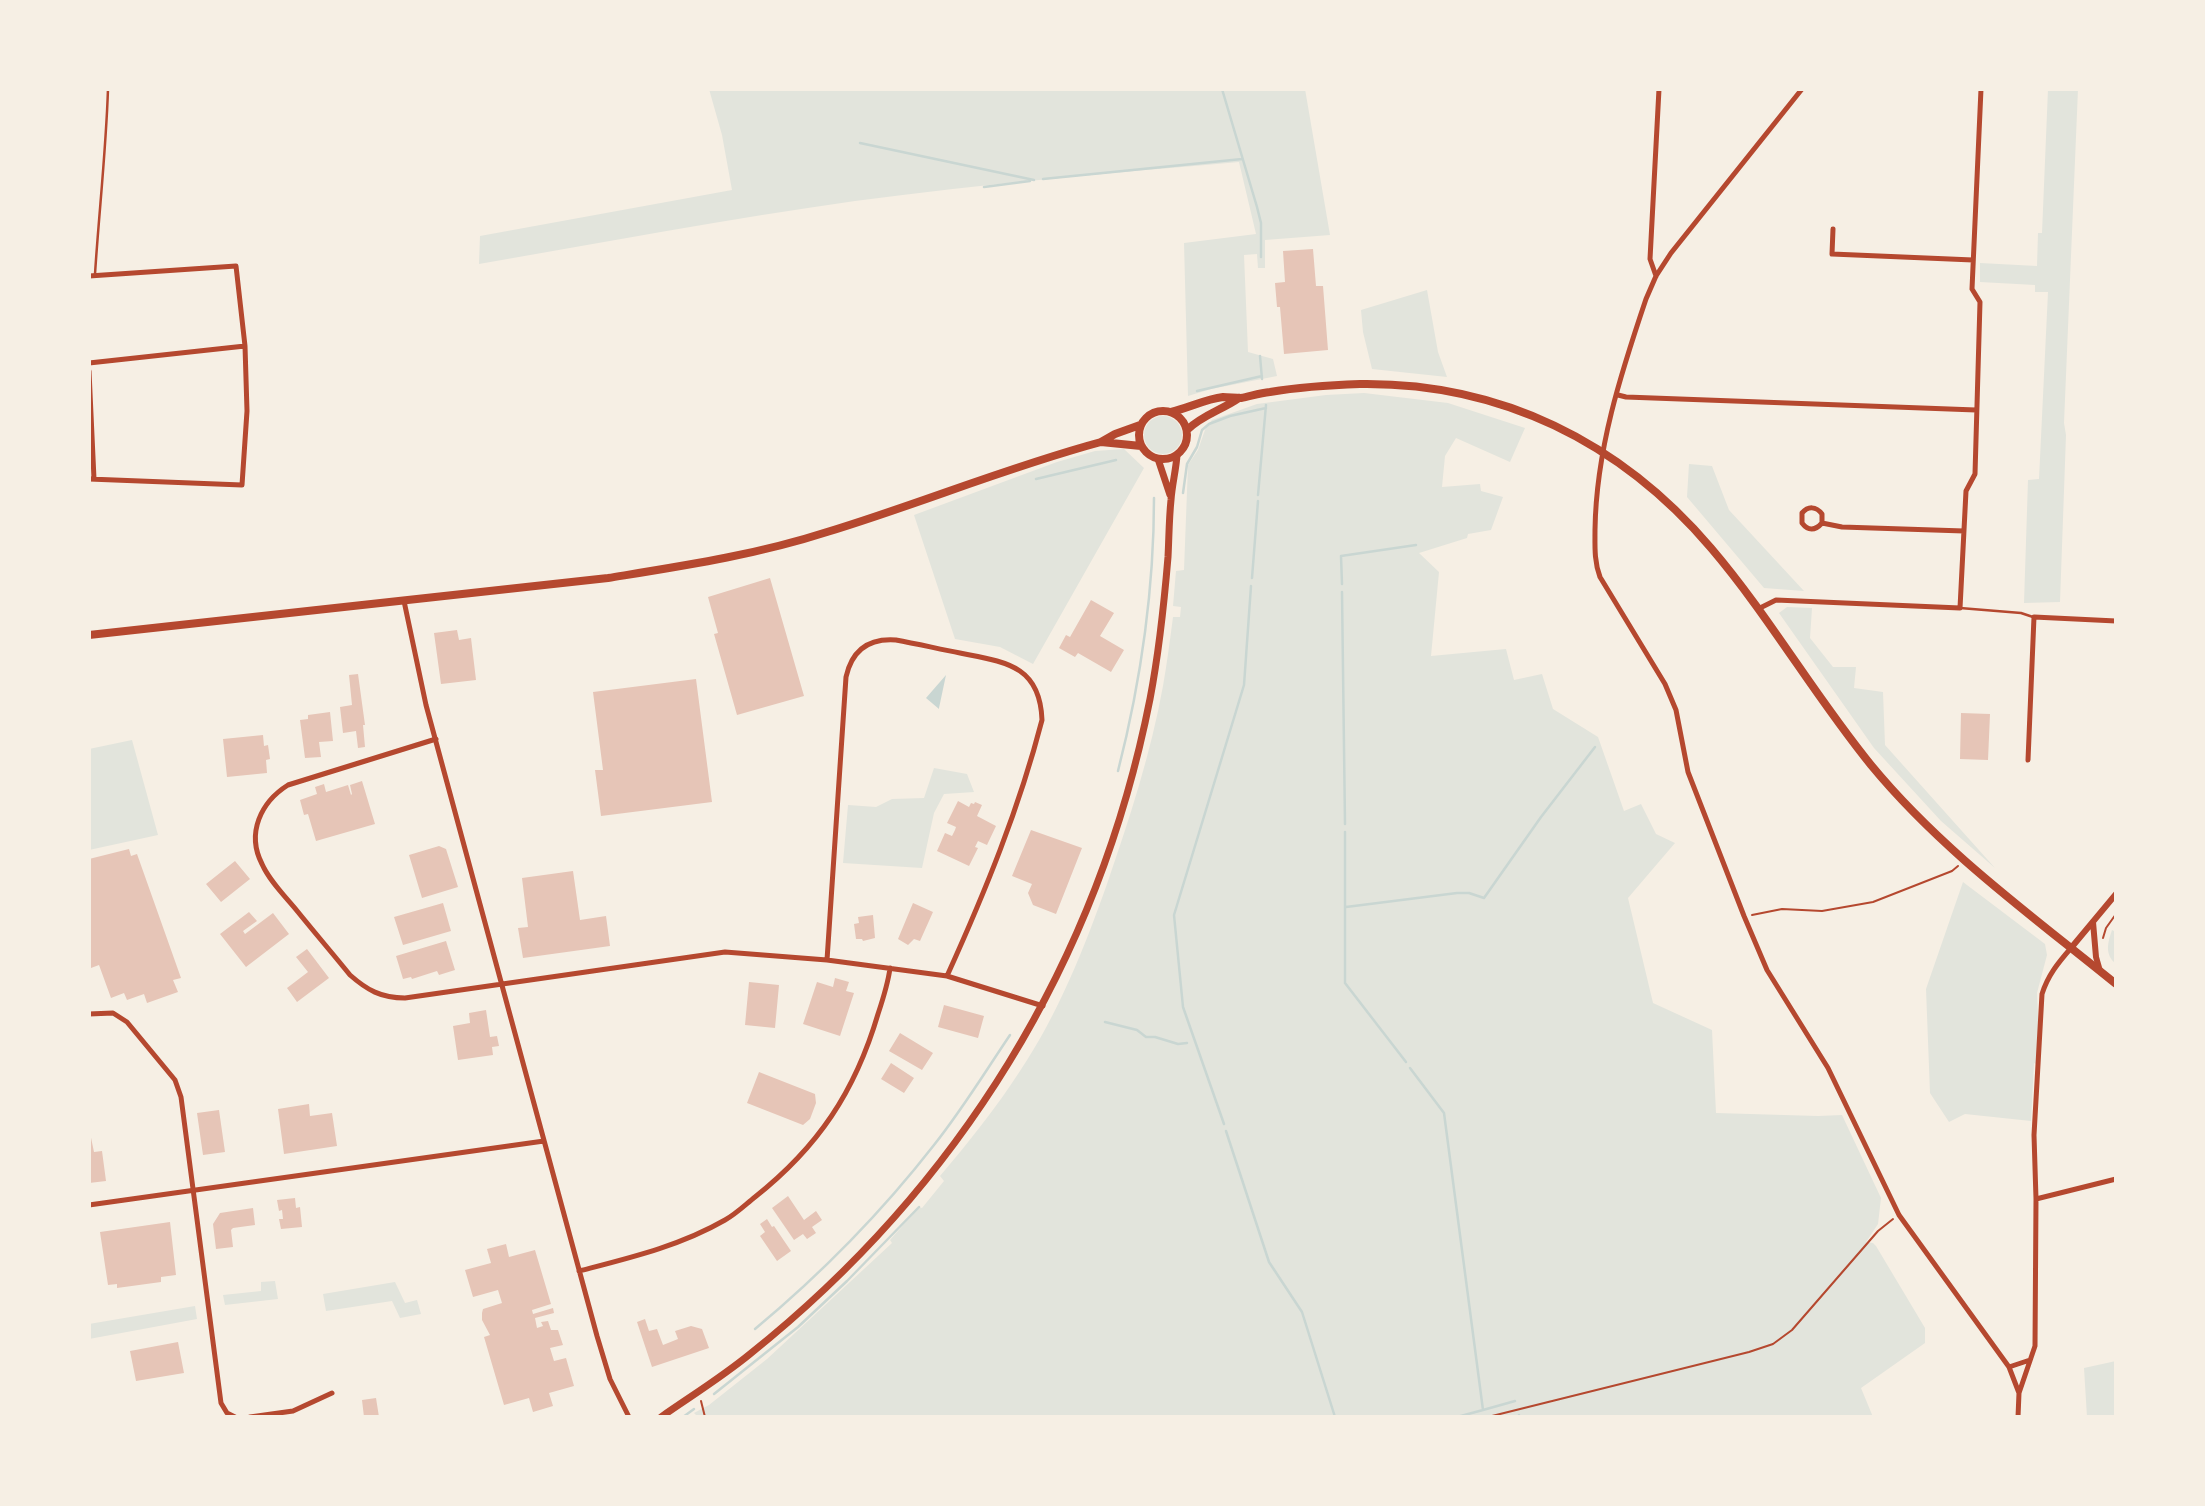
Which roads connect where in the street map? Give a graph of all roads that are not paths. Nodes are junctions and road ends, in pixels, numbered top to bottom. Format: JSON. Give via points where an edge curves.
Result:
{"nodes":[{"id":1,"x":108,"y":89,"type":"edge"},
{"id":2,"x":1659,"y":89,"type":"edge"},
{"id":3,"x":1802,"y":89,"type":"edge"},
{"id":4,"x":1981,"y":89,"type":"edge"},
{"id":5,"x":1833,"y":229,"type":"dead end"},
{"id":6,"x":1973,"y":260,"type":"junction"},
{"id":7,"x":92,"y":276,"type":"edge"},
{"id":8,"x":1656,"y":276,"type":"junction"},
{"id":9,"x":245,"y":346,"type":"junction"},
{"id":10,"x":89,"y":363,"type":"edge"},
{"id":11,"x":89,"y":371,"type":"edge"},
{"id":12,"x":1618,"y":395,"type":"junction"},
{"id":13,"x":1239,"y":398,"type":"junction"},
{"id":14,"x":1976,"y":410,"type":"junction"},
{"id":15,"x":1171,"y":412,"type":"junction"},
{"id":16,"x":1140,"y":425,"type":"junction"},
{"id":17,"x":1187,"y":430,"type":"junction"},
{"id":18,"x":1101,"y":442,"type":"junction"},
{"id":19,"x":1141,"y":446,"type":"junction"},
{"id":20,"x":1601,"y":451,"type":"junction"},
{"id":21,"x":1177,"y":455,"type":"junction"},
{"id":22,"x":1158,"y":459,"type":"junction"},
{"id":23,"x":91,"y":479,"type":"edge"},
{"id":24,"x":1171,"y":497,"type":"junction"},
{"id":25,"x":1822,"y":523,"type":"junction"},
{"id":26,"x":1964,"y":531,"type":"junction"},
{"id":27,"x":404,"y":601,"type":"junction"},
{"id":28,"x":1960,"y":608,"type":"junction"},
{"id":29,"x":1758,"y":609,"type":"junction"},
{"id":30,"x":2034,"y":617,"type":"junction"},
{"id":31,"x":2116,"y":621,"type":"edge"},
{"id":32,"x":89,"y":635,"type":"edge"},
{"id":33,"x":436,"y":739,"type":"junction"},
{"id":34,"x":2028,"y":760,"type":"dead end"},
{"id":35,"x":2116,"y":894,"type":"edge"},
{"id":36,"x":2093,"y":922,"type":"junction"},
{"id":37,"x":2071,"y":948,"type":"junction"},
{"id":38,"x":827,"y":960,"type":"junction"},
{"id":39,"x":890,"y":968,"type":"junction"},
{"id":40,"x":2100,"y":971,"type":"junction"},
{"id":41,"x":947,"y":976,"type":"junction"},
{"id":42,"x":2116,"y":984,"type":"edge"},
{"id":43,"x":502,"y":985,"type":"junction"},
{"id":44,"x":1043,"y":1006,"type":"junction"},
{"id":45,"x":89,"y":1014,"type":"edge"},
{"id":46,"x":544,"y":1141,"type":"junction"},
{"id":47,"x":2116,"y":1180,"type":"edge"},
{"id":48,"x":193,"y":1191,"type":"junction"},
{"id":49,"x":2036,"y":1199,"type":"junction"},
{"id":50,"x":89,"y":1205,"type":"edge"},
{"id":51,"x":579,"y":1271,"type":"junction"},
{"id":52,"x":2030,"y":1360,"type":"junction"},
{"id":53,"x":2009,"y":1367,"type":"junction"},
{"id":54,"x":331,"y":1393,"type":"dead end"},
{"id":55,"x":2019,"y":1393,"type":"junction"},
{"id":56,"x":235,"y":1417,"type":"edge"},
{"id":57,"x":250,"y":1417,"type":"edge"},
{"id":58,"x":629,"y":1417,"type":"edge"},
{"id":59,"x":662,"y":1417,"type":"edge"},
{"id":60,"x":2018,"y":1417,"type":"edge"}],
"edges":[{"from":1,"to":7,"type":"lane"},
{"from":2,"to":8,"type":"street","via":[[1650,259]]},
{"from":3,"to":8,"type":"street"},
{"from":4,"to":6,"type":"street"},
{"from":5,"to":6,"type":"street","via":[[1832,254]]},
{"from":6,"to":14,"type":"street","via":[[1972,289],[1980,302]]},
{"from":7,"to":9,"type":"street","via":[[236,266]]},
{"from":8,"to":12,"type":"street","via":[[1637,323]]},
{"from":9,"to":10,"type":"street"},
{"from":9,"to":23,"type":"street","via":[[242,485]]},
{"from":11,"to":23,"type":"street"},
{"from":12,"to":14,"type":"street"},
{"from":12,"to":20,"type":"street"},
{"from":13,"to":15,"type":"main road","via":[[1222,397]]},
{"from":13,"to":17,"type":"main road"},
{"from":13,"to":20,"type":"main road","via":[[1359,384],[1459,394],[1528,413]]},
{"from":14,"to":26,"type":"street","via":[[1975,474],[1966,491]]},
{"from":15,"to":16,"type":"main road","via":[[1150,414]]},
{"from":15,"to":17,"type":"main road"},
{"from":16,"to":18,"type":"main road"},
{"from":16,"to":19,"type":"main road"},
{"from":17,"to":21,"type":"main road","via":[[1186,444]]},
{"from":18,"to":19,"type":"main road"},
{"from":18,"to":27,"type":"main road","via":[[754,552],[608,578]]},
{"from":19,"to":22,"type":"main road"},
{"from":20,"to":29,"type":"main road","via":[[1647,483],[1684,517]]},
{"from":20,"to":53,"type":"street","via":[[1595,564],[1665,684],[1676,710],[1688,772],[1768,970],[1828,1068],[1899,1215]]},
{"from":21,"to":22,"type":"main road"},
{"from":21,"to":24,"type":"main road"},
{"from":22,"to":24,"type":"main road"},
{"from":24,"to":44,"type":"main road","via":[[1162,622],[1139,745],[1102,873]]},
{"from":25,"to":25,"type":"street","via":[[1814,529],[1805,527],[1802,513],[1814,508],[1822,514]]},
{"from":25,"to":26,"type":"street"},
{"from":26,"to":28,"type":"street"},
{"from":27,"to":32,"type":"main road"},
{"from":27,"to":33,"type":"street"},
{"from":28,"to":29,"type":"street","via":[[1776,600]]},
{"from":28,"to":30,"type":"lane"},
{"from":29,"to":37,"type":"main road","via":[[1871,764],[1923,821]]},
{"from":30,"to":31,"type":"street"},
{"from":30,"to":34,"type":"street"},
{"from":33,"to":43,"type":"street"},
{"from":33,"to":43,"type":"street","via":[[282,789],[259,818],[257,849],[268,874],[366,989],[405,998]]},
{"from":35,"to":36,"type":"street"},
{"from":36,"to":37,"type":"street"},
{"from":36,"to":40,"type":"street"},
{"from":37,"to":40,"type":"main road"},
{"from":37,"to":49,"type":"street","via":[[2053,967],[2042,994],[2034,1135]]},
{"from":38,"to":39,"type":"street"},
{"from":38,"to":41,"type":"street","via":[[846,677],[861,648],[896,639],[1006,662],[1027,676],[1042,709],[1021,796]]},
{"from":38,"to":43,"type":"street","via":[[725,951]]},
{"from":39,"to":41,"type":"street"},
{"from":39,"to":51,"type":"street","via":[[859,1068],[816,1140],[786,1172],[727,1219],[701,1232],[655,1251]]},
{"from":40,"to":42,"type":"main road"},
{"from":41,"to":44,"type":"street"},
{"from":43,"to":46,"type":"street"},
{"from":44,"to":59,"type":"main road","via":[[962,1133],[888,1225],[784,1326]]},
{"from":45,"to":48,"type":"street","via":[[113,1013],[127,1021],[175,1080]]},
{"from":46,"to":48,"type":"street"},
{"from":46,"to":51,"type":"street"},
{"from":47,"to":49,"type":"street"},
{"from":48,"to":50,"type":"street"},
{"from":48,"to":56,"type":"street","via":[[221,1403]]},
{"from":49,"to":52,"type":"street","via":[[2035,1346]]},
{"from":51,"to":58,"type":"street","via":[[604,1362]]},
{"from":52,"to":53,"type":"street"},
{"from":52,"to":55,"type":"street"},
{"from":53,"to":55,"type":"street"},
{"from":54,"to":57,"type":"street","via":[[293,1411]]},
{"from":55,"to":60,"type":"street"}]}
